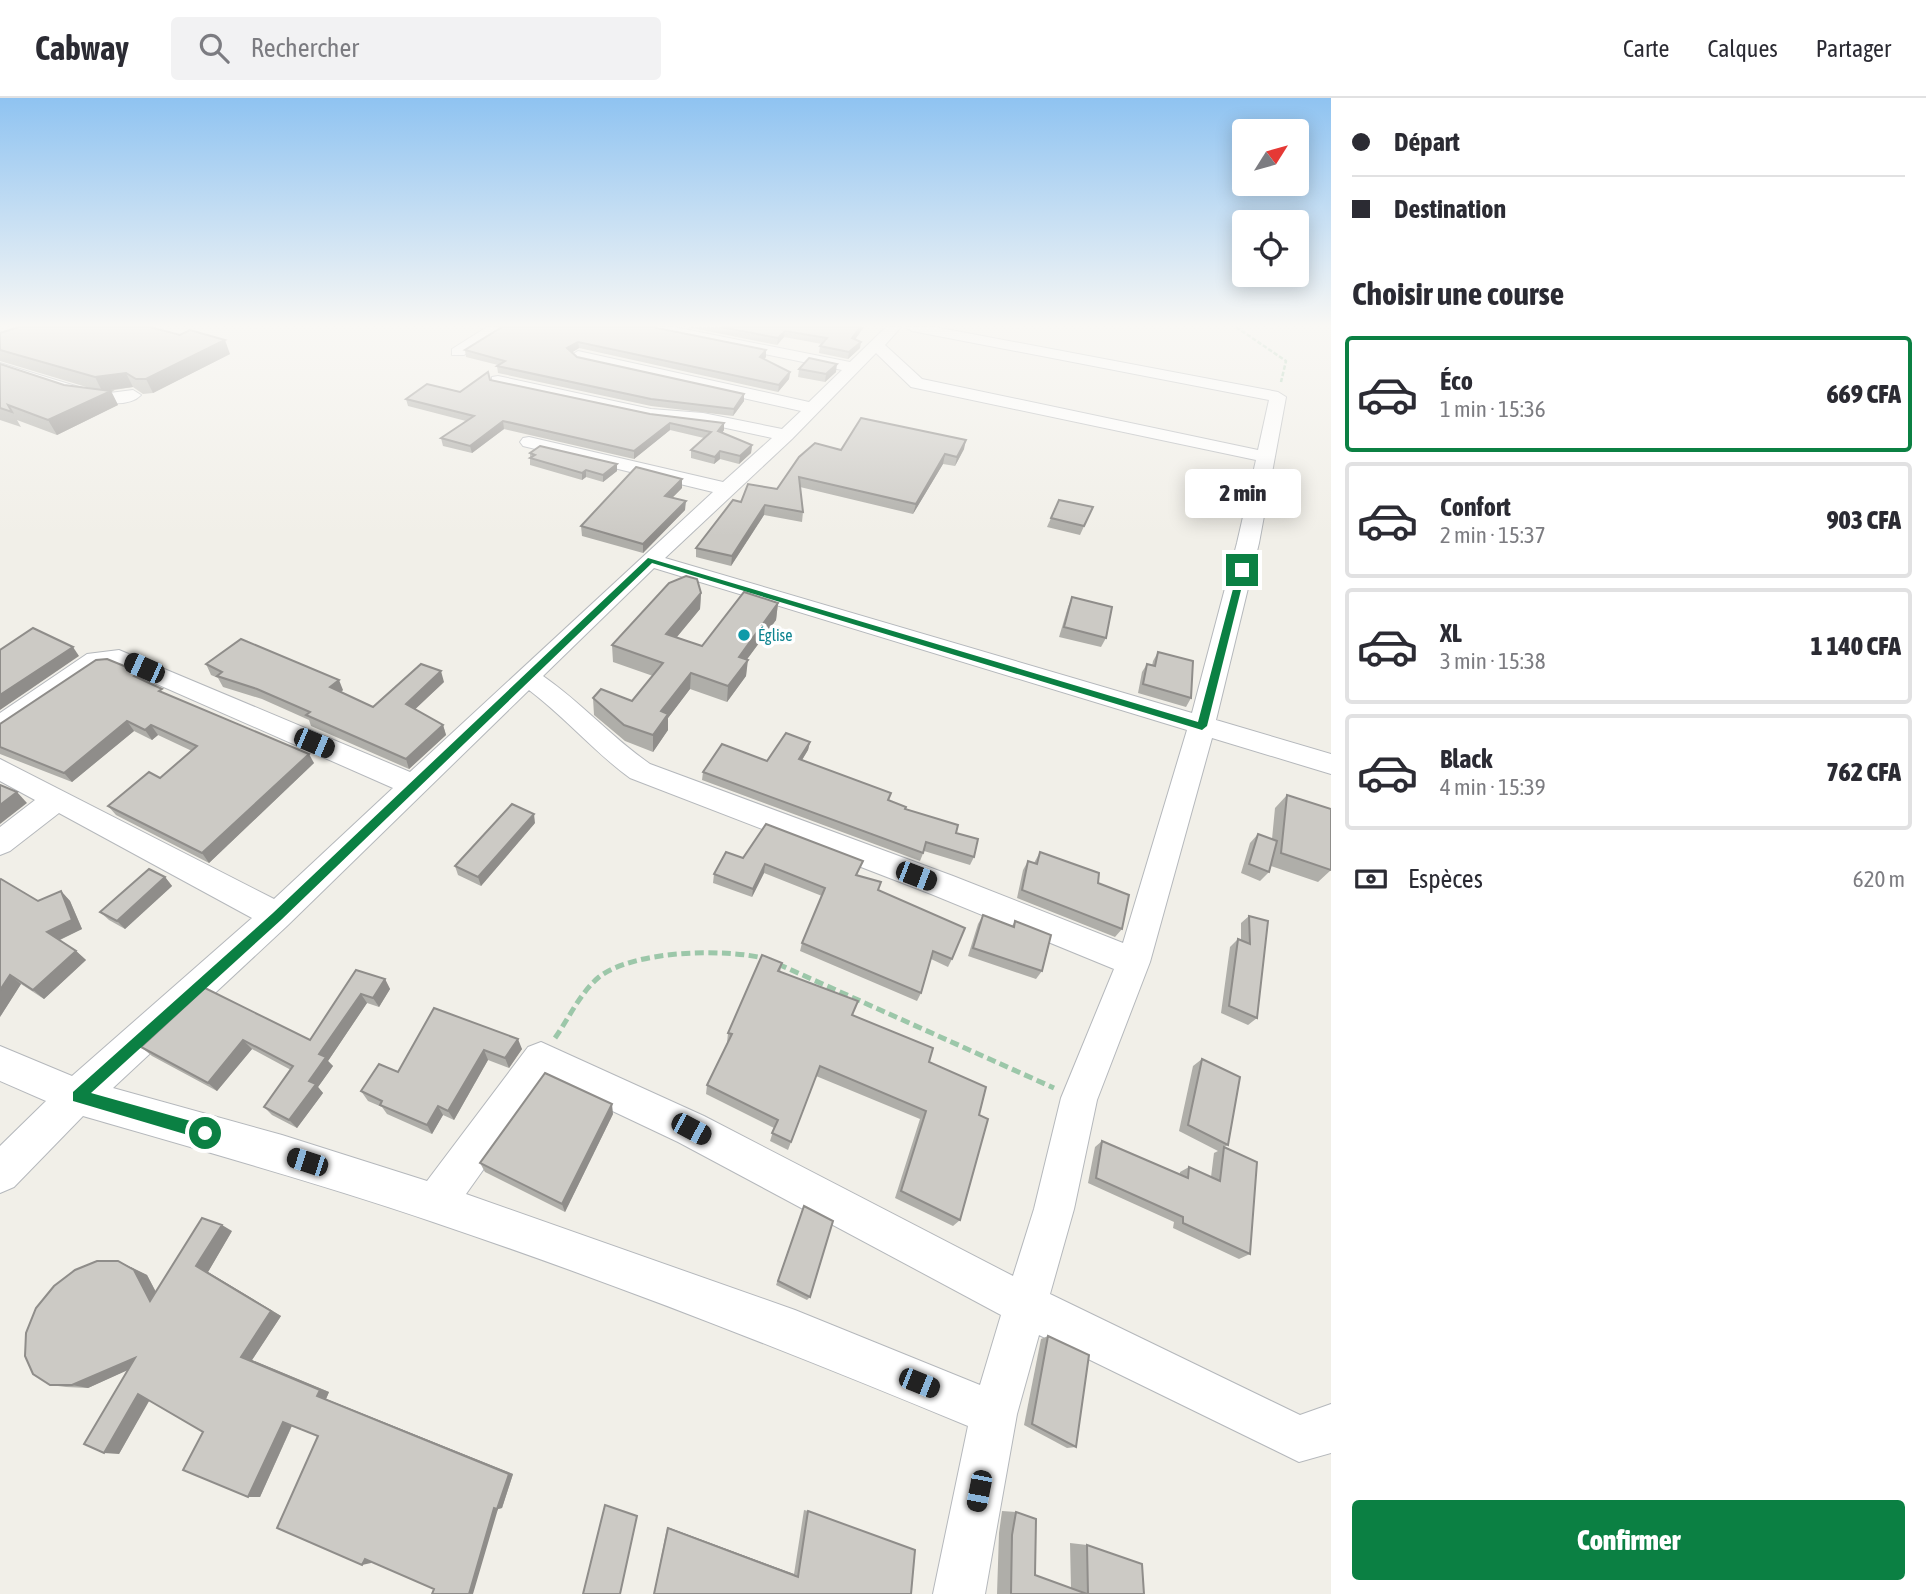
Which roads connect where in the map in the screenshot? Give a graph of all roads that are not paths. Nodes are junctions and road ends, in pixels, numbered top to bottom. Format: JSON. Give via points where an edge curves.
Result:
{"nodes":[{"id":1,"x":94,"y":397,"type":"edge"},
{"id":2,"x":115,"y":397,"type":"edge"},
{"id":3,"x":571,"y":397,"type":"edge"},
{"id":4,"x":759,"y":397,"type":"edge"},
{"id":5,"x":823,"y":397,"type":"edge"},
{"id":6,"x":982,"y":397,"type":"edge"},
{"id":7,"x":1277,"y":397,"type":"edge"},
{"id":8,"x":812,"y":408,"type":"junction"},
{"id":9,"x":786,"y":435,"type":"junction"},
{"id":10,"x":529,"y":442,"type":"dead end"},
{"id":11,"x":1267,"y":457,"type":"junction"},
{"id":12,"x":727,"y":489,"type":"junction"},
{"id":13,"x":650,"y":560,"type":"junction"},
{"id":14,"x":527,"y":677,"type":"junction"},
{"id":15,"x":0,"y":726,"type":"edge"},
{"id":16,"x":1202,"y":726,"type":"junction"},
{"id":17,"x":1331,"y":764,"type":"edge"},
{"id":18,"x":0,"y":769,"type":"edge"},
{"id":19,"x":412,"y":785,"type":"junction"},
{"id":20,"x":57,"y":800,"type":"junction"},
{"id":21,"x":0,"y":843,"type":"edge"},
{"id":22,"x":277,"y":916,"type":"junction"},
{"id":23,"x":1133,"y":962,"type":"junction"},
{"id":24,"x":0,"y":1063,"type":"edge"},
{"id":25,"x":78,"y":1096,"type":"junction"},
{"id":26,"x":0,"y":1173,"type":"edge"},
{"id":27,"x":435,"y":1203,"type":"junction"},
{"id":28,"x":1025,"y":1303,"type":"junction"},
{"id":29,"x":994,"y":1414,"type":"junction"},
{"id":30,"x":1331,"y":1427,"type":"edge"},
{"id":31,"x":959,"y":1594,"type":"edge"}],
"edges":[{"from":1,"to":2,"type":"street"},
{"from":3,"to":9,"type":"street"},
{"from":4,"to":8,"type":"street"},
{"from":5,"to":8,"type":"street"},
{"from":6,"to":11,"type":"street"},
{"from":7,"to":11,"type":"street"},
{"from":8,"to":9,"type":"street"},
{"from":9,"to":12,"type":"street"},
{"from":10,"to":12,"type":"street"},
{"from":11,"to":16,"type":"street"},
{"from":12,"to":13,"type":"street"},
{"from":13,"to":14,"type":"street"},
{"from":13,"to":16,"type":"street"},
{"from":14,"to":19,"type":"street"},
{"from":14,"to":23,"type":"street","via":[[640,771]]},
{"from":15,"to":19,"type":"street","via":[[96,660],[119,658]]},
{"from":16,"to":17,"type":"street"},
{"from":16,"to":23,"type":"street"},
{"from":18,"to":20,"type":"street"},
{"from":19,"to":22,"type":"street"},
{"from":20,"to":21,"type":"street"},
{"from":20,"to":22,"type":"street"},
{"from":22,"to":25,"type":"street"},
{"from":23,"to":28,"type":"street","via":[[1079,1098],[1054,1209]]},
{"from":24,"to":25,"type":"street"},
{"from":25,"to":26,"type":"street"},
{"from":25,"to":27,"type":"street"},
{"from":27,"to":28,"type":"street","via":[[541,1059],[691,1129]]},
{"from":27,"to":29,"type":"street","via":[[795,1332]]},
{"from":28,"to":29,"type":"street"},
{"from":28,"to":30,"type":"street","via":[[1298,1439]]},
{"from":29,"to":31,"type":"street"}]}
